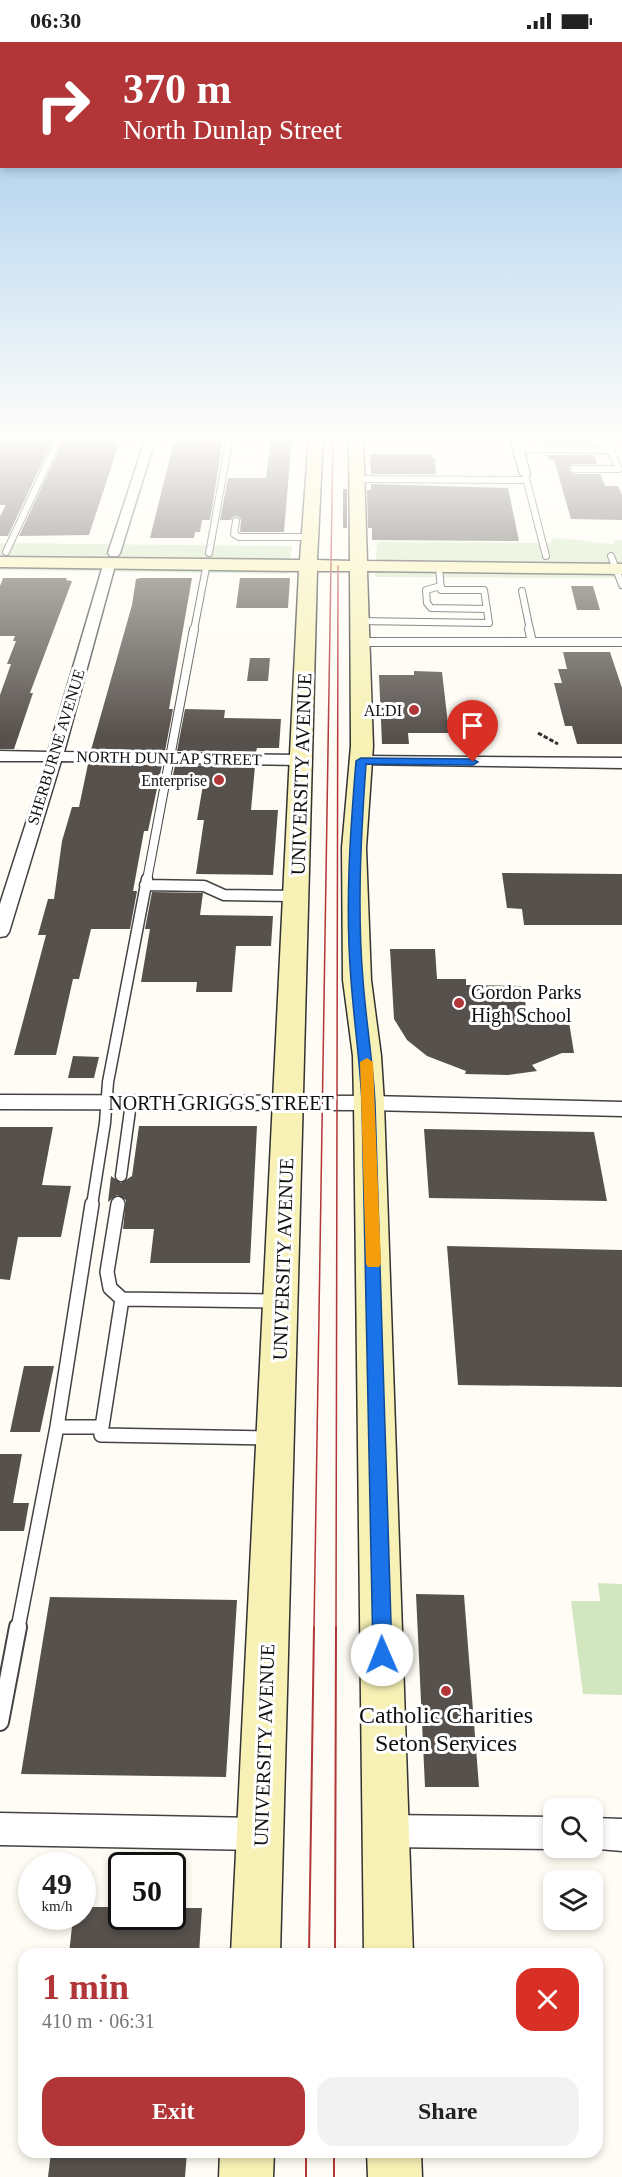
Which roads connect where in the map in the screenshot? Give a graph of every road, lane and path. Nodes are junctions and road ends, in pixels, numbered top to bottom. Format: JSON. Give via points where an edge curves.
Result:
{"nodes":[{"id":1,"x":13,"y":537,"type":"edge"},
{"id":2,"x":119,"y":537,"type":"edge"},
{"id":3,"x":212,"y":537,"type":"edge"},
{"id":4,"x":238,"y":537,"type":"edge"},
{"id":5,"x":311,"y":537,"type":"edge"},
{"id":6,"x":358,"y":537,"type":"edge"},
{"id":7,"x":541,"y":537,"type":"edge"},
{"id":8,"x":310,"y":551,"type":"junction"},
{"id":9,"x":546,"y":556,"type":"junction"},
{"id":10,"x":112,"y":558,"type":"junction"},
{"id":11,"x":208,"y":558,"type":"junction"},
{"id":12,"x":2,"y":559,"type":"edge"},
{"id":13,"x":358,"y":560,"type":"junction"},
{"id":14,"x":439,"y":567,"type":"junction"},
{"id":15,"x":619,"y":567,"type":"edge"},
{"id":16,"x":441,"y":586,"type":"junction"},
{"id":17,"x":522,"y":591,"type":"dead end"},
{"id":18,"x":487,"y":609,"type":"junction"},
{"id":19,"x":489,"y":623,"type":"junction"},
{"id":20,"x":359,"y":632,"type":"junction"},
{"id":21,"x":492,"y":642,"type":"junction"},
{"id":22,"x":532,"y":642,"type":"junction"},
{"id":23,"x":622,"y":642,"type":"edge"},
{"id":24,"x":538,"y":734,"type":"dead end"},
{"id":25,"x":567,"y":748,"type":"dead end"},
{"id":26,"x":0,"y":756,"type":"edge"},
{"id":27,"x":55,"y":756,"type":"junction"},
{"id":28,"x":168,"y":758,"type":"junction"},
{"id":29,"x":302,"y":760,"type":"junction"},
{"id":30,"x":361,"y":761,"type":"junction"},
{"id":31,"x":622,"y":763,"type":"edge"},
{"id":32,"x":144,"y":885,"type":"junction"},
{"id":33,"x":297,"y":896,"type":"junction"},
{"id":34,"x":0,"y":932,"type":"edge"},
{"id":35,"x":0,"y":1102,"type":"edge"},
{"id":36,"x":106,"y":1103,"type":"junction"},
{"id":37,"x":131,"y":1103,"type":"junction"},
{"id":38,"x":289,"y":1103,"type":"junction"},
{"id":39,"x":369,"y":1103,"type":"junction"},
{"id":40,"x":622,"y":1109,"type":"edge"},
{"id":41,"x":121,"y":1176,"type":"dead end"},
{"id":42,"x":118,"y":1202,"type":"dead end"},
{"id":43,"x":122,"y":1299,"type":"junction"},
{"id":44,"x":282,"y":1301,"type":"junction"},
{"id":45,"x":57,"y":1427,"type":"junction"},
{"id":46,"x":102,"y":1427,"type":"junction"},
{"id":47,"x":277,"y":1438,"type":"junction"},
{"id":48,"x":0,"y":1722,"type":"edge"},
{"id":49,"x":0,"y":1829,"type":"edge"},
{"id":50,"x":386,"y":1831,"type":"junction"},
{"id":51,"x":543,"y":1833,"type":"edge"},
{"id":52,"x":260,"y":1834,"type":"junction"},
{"id":53,"x":603,"y":1834,"type":"edge"},
{"id":54,"x":622,"y":1835,"type":"edge"},
{"id":55,"x":255,"y":1948,"type":"edge"},
{"id":56,"x":389,"y":1948,"type":"edge"},
{"id":57,"x":247,"y":2158,"type":"edge"},
{"id":58,"x":394,"y":2158,"type":"edge"},
{"id":59,"x":246,"y":2177,"type":"edge"},
{"id":60,"x":395,"y":2177,"type":"edge"}],
"edges":[{"from":1,"to":12,"type":"lane"},
{"from":2,"to":10,"type":"street","name":"SHERBURNE AVENUE"},
{"from":3,"to":11,"type":"lane"},
{"from":4,"to":8,"type":"lane"},
{"from":5,"to":8,"type":"main road","name":"UNIVERSITY AVENUE"},
{"from":6,"to":13,"type":"main road"},
{"from":7,"to":9,"type":"lane"},
{"from":8,"to":11,"type":"main road"},
{"from":8,"to":13,"type":"main road"},
{"from":8,"to":29,"type":"main road","name":"UNIVERSITY AVENUE"},
{"from":9,"to":13,"type":"main road"},
{"from":9,"to":15,"type":"main road"},
{"from":10,"to":11,"type":"main road"},
{"from":10,"to":12,"type":"main road"},
{"from":10,"to":27,"type":"street","name":"SHERBURNE AVENUE"},
{"from":11,"to":28,"type":"lane"},
{"from":13,"to":14,"type":"main road"},
{"from":13,"to":20,"type":"main road"},
{"from":14,"to":15,"type":"main road"},
{"from":14,"to":16,"type":"lane"},
{"from":16,"to":18,"type":"lane","via":[[441,590],[484,590]]},
{"from":16,"to":18,"type":"lane","via":[[426,590],[431,608]]},
{"from":17,"to":22,"type":"lane"},
{"from":18,"to":19,"type":"lane"},
{"from":19,"to":20,"type":"lane"},
{"from":19,"to":21,"type":"lane"},
{"from":20,"to":21,"type":"lane"},
{"from":20,"to":30,"type":"main road"},
{"from":21,"to":22,"type":"lane"},
{"from":22,"to":23,"type":"lane"},
{"from":24,"to":25,"type":"path"},
{"from":26,"to":27,"type":"street","name":"NORTH DUNLAP STREET"},
{"from":27,"to":28,"type":"street","name":"NORTH DUNLAP STREET"},
{"from":27,"to":34,"type":"street","name":"SHERBURNE AVENUE"},
{"from":28,"to":29,"type":"street","name":"NORTH DUNLAP STREET"},
{"from":28,"to":32,"type":"lane"},
{"from":29,"to":33,"type":"main road","name":"UNIVERSITY AVENUE"},
{"from":30,"to":31,"type":"street"},
{"from":30,"to":39,"type":"main road","via":[[354,848],[359,1005]]},
{"from":32,"to":33,"type":"lane","via":[[204,886],[224,895]]},
{"from":32,"to":36,"type":"lane"},
{"from":33,"to":38,"type":"main road","name":"UNIVERSITY AVENUE"},
{"from":35,"to":36,"type":"street","name":"NORTH GRIGGS STREET"},
{"from":36,"to":37,"type":"street","name":"NORTH GRIGGS STREET"},
{"from":36,"to":45,"type":"lane"},
{"from":37,"to":38,"type":"street","name":"NORTH GRIGGS STREET"},
{"from":37,"to":41,"type":"lane"},
{"from":38,"to":39,"type":"street","name":"NORTH GRIGGS STREET"},
{"from":38,"to":44,"type":"main road","name":"UNIVERSITY AVENUE"},
{"from":39,"to":40,"type":"street","name":"NORTH GRIGGS STREET"},
{"from":39,"to":50,"type":"main road"},
{"from":42,"to":43,"type":"lane","via":[[107,1272],[110,1288]]},
{"from":43,"to":44,"type":"lane"},
{"from":43,"to":46,"type":"lane"},
{"from":44,"to":47,"type":"main road","name":"UNIVERSITY AVENUE"},
{"from":45,"to":46,"type":"lane"},
{"from":45,"to":48,"type":"lane"},
{"from":46,"to":47,"type":"lane","via":[[101,1435]]},
{"from":47,"to":52,"type":"main road","name":"UNIVERSITY AVENUE"},
{"from":49,"to":52,"type":"street"},
{"from":50,"to":51,"type":"street"},
{"from":50,"to":56,"type":"main road"},
{"from":52,"to":55,"type":"main road","name":"UNIVERSITY AVENUE"},
{"from":53,"to":54,"type":"street"},
{"from":57,"to":59,"type":"main road"},
{"from":58,"to":60,"type":"main road"}]}
